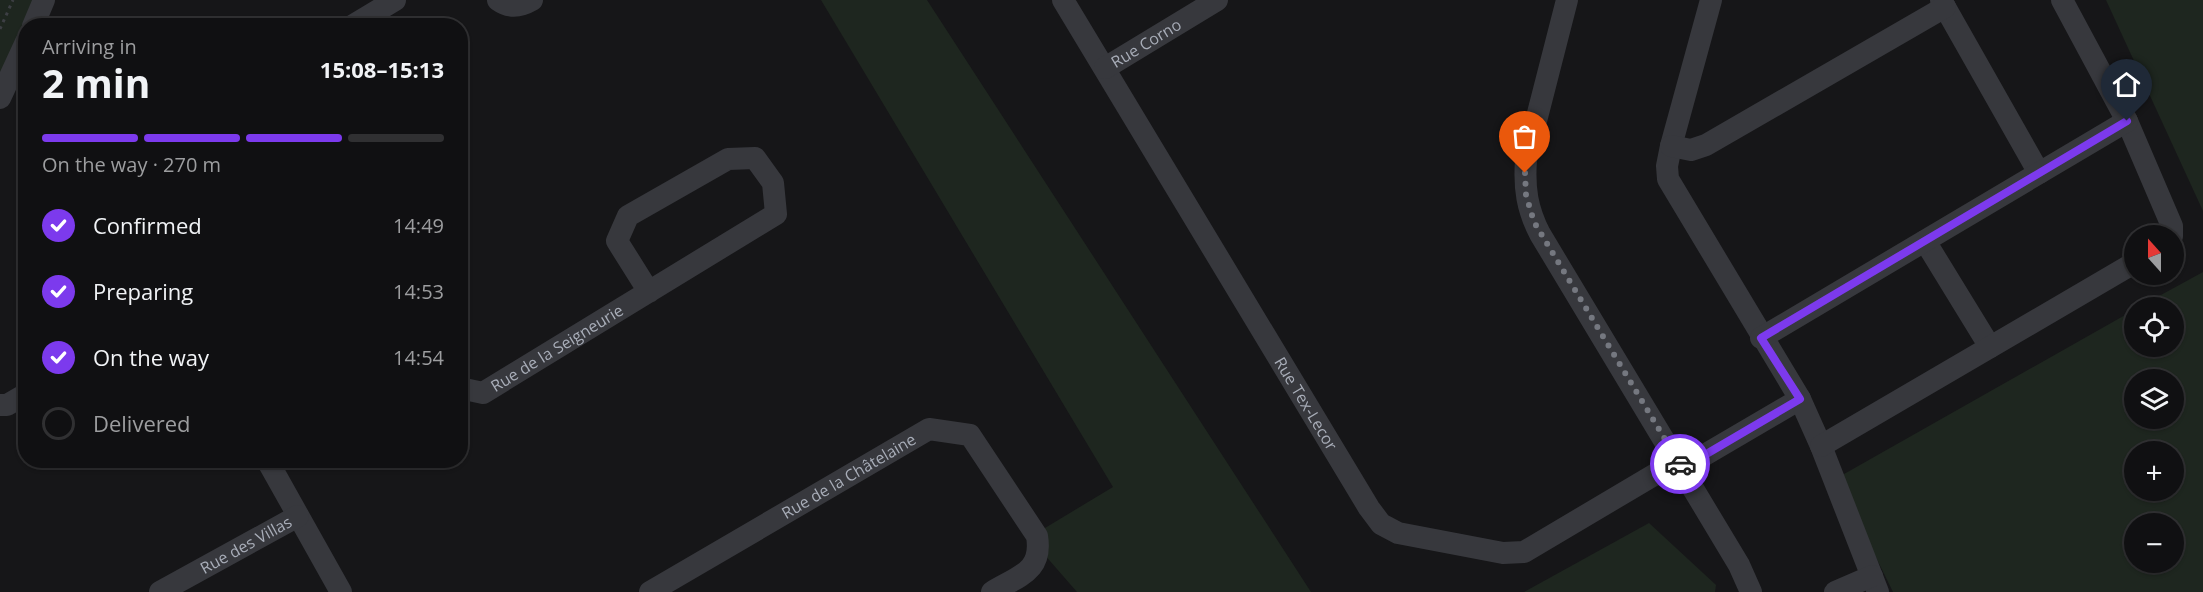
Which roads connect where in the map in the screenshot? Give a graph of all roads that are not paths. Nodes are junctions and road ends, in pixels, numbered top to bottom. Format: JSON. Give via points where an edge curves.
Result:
{"nodes":[{"id":1,"x":44,"y":0,"type":"edge"},
{"id":2,"x":395,"y":0,"type":"edge"},
{"id":3,"x":498,"y":0,"type":"edge"},
{"id":4,"x":532,"y":0,"type":"edge"},
{"id":5,"x":1063,"y":0,"type":"edge"},
{"id":6,"x":1217,"y":0,"type":"edge"},
{"id":7,"x":1567,"y":0,"type":"edge"},
{"id":8,"x":1711,"y":0,"type":"edge"},
{"id":9,"x":2062,"y":0,"type":"edge"},
{"id":10,"x":1943,"y":4,"type":"edge"},
{"id":11,"x":36,"y":18,"type":"edge"},
{"id":12,"x":365,"y":18,"type":"edge"},
{"id":13,"x":18,"y":59,"type":"edge"},
{"id":14,"x":1105,"y":68,"type":"junction"},
{"id":15,"x":0,"y":98,"type":"edge"},
{"id":16,"x":2127,"y":121,"type":"junction"},
{"id":17,"x":1671,"y":146,"type":"junction"},
{"id":18,"x":2039,"y":173,"type":"junction"},
{"id":19,"x":2172,"y":225,"type":"edge"},
{"id":20,"x":1925,"y":241,"type":"junction"},
{"id":21,"x":2124,"y":269,"type":"edge"},
{"id":22,"x":649,"y":292,"type":"junction"},
{"id":23,"x":1761,"y":338,"type":"junction"},
{"id":24,"x":1990,"y":348,"type":"junction"},
{"id":25,"x":468,"y":390,"type":"edge"},
{"id":26,"x":18,"y":399,"type":"edge"},
{"id":27,"x":1800,"y":399,"type":"junction"},
{"id":28,"x":0,"y":405,"type":"edge"},
{"id":29,"x":1821,"y":446,"type":"junction"},
{"id":30,"x":1681,"y":465,"type":"junction"},
{"id":31,"x":271,"y":468,"type":"edge"},
{"id":32,"x":298,"y":516,"type":"junction"},
{"id":33,"x":1875,"y":584,"type":"edge"},
{"id":34,"x":160,"y":592,"type":"edge"},
{"id":35,"x":341,"y":592,"type":"edge"},
{"id":36,"x":650,"y":592,"type":"edge"},
{"id":37,"x":992,"y":592,"type":"edge"},
{"id":38,"x":1751,"y":592,"type":"edge"},
{"id":39,"x":1835,"y":592,"type":"edge"}],
"edges":[{"from":1,"to":11,"type":"street"},
{"from":2,"to":12,"type":"street"},
{"from":3,"to":4,"type":"street","via":[[507,6]]},
{"from":5,"to":14,"type":"street","name":"Rue Tex-Lecor"},
{"from":6,"to":14,"type":"street","name":"Rue Corno"},
{"from":7,"to":30,"type":"street","via":[[1526,160],[1524,184],[1529,208],[1540,234]]},
{"from":8,"to":17,"type":"street"},
{"from":9,"to":16,"type":"street"},
{"from":10,"to":17,"type":"street","via":[[1706,145],[1691,150]]},
{"from":10,"to":18,"type":"street"},
{"from":13,"to":15,"type":"street"},
{"from":14,"to":30,"type":"street","name":"Rue Tex-Lecor","via":[[1369,508],[1388,529],[1503,554],[1524,552],[1659,472]]},
{"from":16,"to":18,"type":"street"},
{"from":16,"to":19,"type":"street"},
{"from":17,"to":23,"type":"street","via":[[1667,166],[1670,185]]},
{"from":18,"to":20,"type":"street"},
{"from":20,"to":23,"type":"street"},
{"from":20,"to":24,"type":"street"},
{"from":21,"to":24,"type":"street"},
{"from":22,"to":22,"type":"street","name":"Rue de la Seigneurie","via":[[776,214],[773,183],[755,158],[728,159],[628,216],[616,241]]},
{"from":22,"to":25,"type":"street","name":"Rue de la Seigneurie","via":[[483,393]]},
{"from":23,"to":27,"type":"street"},
{"from":24,"to":29,"type":"street"},
{"from":26,"to":28,"type":"street"},
{"from":27,"to":29,"type":"street"},
{"from":27,"to":30,"type":"street","name":"Rue Tex-Lecor"},
{"from":29,"to":33,"type":"street"},
{"from":30,"to":38,"type":"street"},
{"from":31,"to":32,"type":"street"},
{"from":32,"to":34,"type":"street","name":"Rue des Villas"},
{"from":32,"to":35,"type":"street"},
{"from":33,"to":39,"type":"street"},
{"from":36,"to":37,"type":"street","name":"Rue de la Châtelaine","via":[[929,429],[970,435],[1037,536],[1039,550],[1031,569]]}]}
